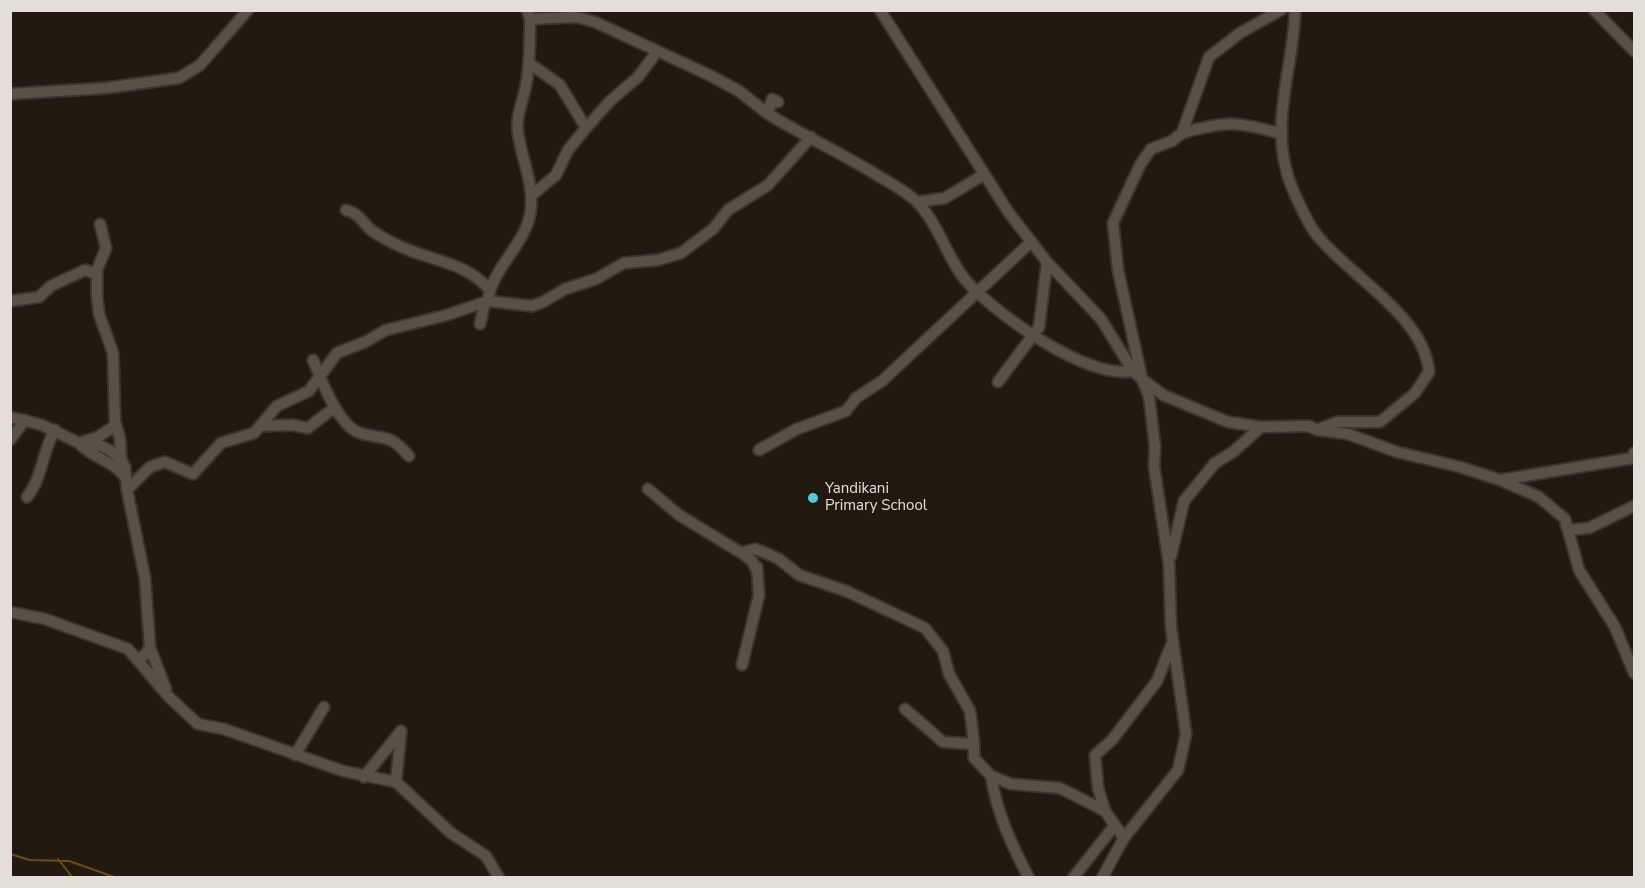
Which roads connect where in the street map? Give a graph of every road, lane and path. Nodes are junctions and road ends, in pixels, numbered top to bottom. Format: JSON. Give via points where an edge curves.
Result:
{"nodes":[{"id":1,"x":248,"y":10,"type":"edge"},
{"id":2,"x":880,"y":10,"type":"edge"},
{"id":3,"x":1281,"y":10,"type":"edge"},
{"id":4,"x":1295,"y":10,"type":"edge"},
{"id":5,"x":1594,"y":10,"type":"edge"},
{"id":6,"x":529,"y":15,"type":"edge"},
{"id":7,"x":1635,"y":51,"type":"edge"},
{"id":8,"x":656,"y":52,"type":"junction"},
{"id":9,"x":529,"y":63,"type":"junction"},
{"id":10,"x":10,"y":94,"type":"edge"},
{"id":11,"x":778,"y":102,"type":"dead end"},
{"id":12,"x":768,"y":114,"type":"junction"},
{"id":13,"x":586,"y":128,"type":"junction"},
{"id":14,"x":1182,"y":133,"type":"junction"},
{"id":15,"x":1282,"y":134,"type":"junction"},
{"id":16,"x":811,"y":137,"type":"junction"},
{"id":17,"x":983,"y":175,"type":"junction"},
{"id":18,"x":531,"y":196,"type":"junction"},
{"id":19,"x":917,"y":202,"type":"junction"},
{"id":20,"x":346,"y":210,"type":"dead end"},
{"id":21,"x":100,"y":224,"type":"dead end"},
{"id":22,"x":1030,"y":242,"type":"junction"},
{"id":23,"x":1047,"y":262,"type":"junction"},
{"id":24,"x":97,"y":274,"type":"junction"},
{"id":25,"x":978,"y":292,"type":"junction"},
{"id":26,"x":487,"y":297,"type":"junction"},
{"id":27,"x":10,"y":302,"type":"edge"},
{"id":28,"x":480,"y":324,"type":"dead end"},
{"id":29,"x":1032,"y":334,"type":"junction"},
{"id":30,"x":313,"y":360,"type":"dead end"},
{"id":31,"x":1133,"y":371,"type":"junction"},
{"id":32,"x":320,"y":378,"type":"junction"},
{"id":33,"x":1142,"y":379,"type":"junction"},
{"id":34,"x":998,"y":382,"type":"dead end"},
{"id":35,"x":335,"y":407,"type":"junction"},
{"id":36,"x":10,"y":417,"type":"edge"},
{"id":37,"x":25,"y":420,"type":"junction"},
{"id":38,"x":116,"y":425,"type":"junction"},
{"id":39,"x":260,"y":426,"type":"junction"},
{"id":40,"x":1261,"y":427,"type":"junction"},
{"id":41,"x":55,"y":430,"type":"junction"},
{"id":42,"x":1317,"y":430,"type":"junction"},
{"id":43,"x":10,"y":440,"type":"edge"},
{"id":44,"x":79,"y":443,"type":"junction"},
{"id":45,"x":759,"y":450,"type":"dead end"},
{"id":46,"x":1635,"y":453,"type":"edge"},
{"id":47,"x":409,"y":456,"type":"dead end"},
{"id":48,"x":121,"y":459,"type":"junction"},
{"id":49,"x":124,"y":476,"type":"junction"},
{"id":50,"x":1500,"y":480,"type":"junction"},
{"id":51,"x":648,"y":489,"type":"dead end"},
{"id":52,"x":127,"y":490,"type":"junction"},
{"id":53,"x":27,"y":497,"type":"dead end"},
{"id":54,"x":1635,"y":506,"type":"edge"},
{"id":55,"x":1565,"y":519,"type":"junction"},
{"id":56,"x":755,"y":549,"type":"junction"},
{"id":57,"x":741,"y":553,"type":"junction"},
{"id":58,"x":1169,"y":564,"type":"junction"},
{"id":59,"x":757,"y":572,"type":"junction"},
{"id":60,"x":10,"y":612,"type":"edge"},
{"id":61,"x":1174,"y":637,"type":"junction"},
{"id":62,"x":150,"y":648,"type":"junction"},
{"id":63,"x":139,"y":661,"type":"junction"},
{"id":64,"x":742,"y":665,"type":"dead end"},
{"id":65,"x":1635,"y":673,"type":"edge"},
{"id":66,"x":169,"y":697,"type":"junction"},
{"id":67,"x":324,"y":707,"type":"dead end"},
{"id":68,"x":906,"y":709,"type":"dead end"},
{"id":69,"x":974,"y":744,"type":"junction"},
{"id":70,"x":295,"y":755,"type":"junction"},
{"id":71,"x":991,"y":776,"type":"junction"},
{"id":72,"x":364,"y":777,"type":"junction"},
{"id":73,"x":396,"y":782,"type":"junction"},
{"id":74,"x":1105,"y":812,"type":"junction"},
{"id":75,"x":1115,"y":825,"type":"junction"},
{"id":76,"x":1124,"y":838,"type":"junction"},
{"id":77,"x":499,"y":878,"type":"edge"},
{"id":78,"x":1029,"y":878,"type":"edge"},
{"id":79,"x":1073,"y":878,"type":"edge"},
{"id":80,"x":1102,"y":878,"type":"edge"}],
"edges":[{"from":1,"to":10,"type":"street","via":[[200,65],[179,78]]},
{"from":2,"to":17,"type":"street"},
{"from":3,"to":14,"type":"street","via":[[1240,33],[1209,57]]},
{"from":4,"to":15,"type":"street","via":[[1294,42],[1280,115]]},
{"from":5,"to":7,"type":"street"},
{"from":6,"to":8,"type":"street","via":[[595,22]]},
{"from":6,"to":9,"type":"street"},
{"from":8,"to":12,"type":"street","via":[[739,91]]},
{"from":8,"to":13,"type":"street","via":[[638,77]]},
{"from":9,"to":13,"type":"street","via":[[560,86]]},
{"from":9,"to":18,"type":"street","via":[[518,126]]},
{"from":11,"to":12,"type":"street","via":[[772,99]]},
{"from":12,"to":16,"type":"street"},
{"from":13,"to":18,"type":"street","via":[[568,150],[556,175]]},
{"from":14,"to":15,"type":"street","via":[[1220,123],[1248,124]]},
{"from":14,"to":33,"type":"street","via":[[1151,148],[1113,223],[1118,270]]},
{"from":15,"to":42,"type":"street","via":[[1287,173],[1315,233],[1412,327],[1428,358],[1429,372],[1415,393],[1380,422],[1337,422]]},
{"from":16,"to":19,"type":"street"},
{"from":16,"to":26,"type":"street","via":[[768,185],[728,210],[713,229],[681,253],[624,263],[532,306]]},
{"from":17,"to":19,"type":"street","via":[[945,198]]},
{"from":17,"to":22,"type":"street"},
{"from":18,"to":26,"type":"street","via":[[529,218],[520,240]]},
{"from":19,"to":25,"type":"street","via":[[967,282]]},
{"from":20,"to":26,"type":"street","via":[[355,212],[371,230],[416,255],[439,259],[477,275]]},
{"from":21,"to":24,"type":"street","via":[[106,248]]},
{"from":22,"to":23,"type":"street"},
{"from":22,"to":25,"type":"street"},
{"from":23,"to":29,"type":"street","via":[[1039,327]]},
{"from":23,"to":31,"type":"street","via":[[1101,319]]},
{"from":24,"to":27,"type":"street","via":[[85,270],[51,286],[39,297]]},
{"from":24,"to":38,"type":"street","via":[[99,314],[113,353]]},
{"from":25,"to":29,"type":"street"},
{"from":25,"to":45,"type":"street","via":[[846,411],[797,429]]},
{"from":26,"to":28,"type":"street"},
{"from":26,"to":32,"type":"street","via":[[447,315],[386,330],[337,352]]},
{"from":29,"to":31,"type":"street","via":[[1091,367],[1119,373]]},
{"from":29,"to":34,"type":"street"},
{"from":30,"to":32,"type":"street"},
{"from":31,"to":33,"type":"street"},
{"from":32,"to":35,"type":"street"},
{"from":32,"to":39,"type":"street","via":[[309,391],[277,406]]},
{"from":33,"to":40,"type":"street","via":[[1163,395],[1228,422]]},
{"from":33,"to":58,"type":"street","via":[[1149,396],[1154,466]]},
{"from":35,"to":39,"type":"street","via":[[308,428]]},
{"from":35,"to":47,"type":"street","via":[[359,433],[390,439]]},
{"from":36,"to":37,"type":"street"},
{"from":37,"to":41,"type":"street"},
{"from":37,"to":43,"type":"street"},
{"from":38,"to":44,"type":"street"},
{"from":38,"to":48,"type":"street"},
{"from":39,"to":52,"type":"street","via":[[254,433],[221,443],[192,474],[165,462],[150,467]]},
{"from":40,"to":42,"type":"street","via":[[1309,426]]},
{"from":40,"to":58,"type":"street","via":[[1215,463],[1184,501]]},
{"from":41,"to":44,"type":"street"},
{"from":41,"to":53,"type":"street","via":[[45,446],[35,486]]},
{"from":42,"to":50,"type":"street","via":[[1348,434],[1397,452]]},
{"from":44,"to":48,"type":"street","via":[[101,446]]},
{"from":44,"to":49,"type":"street","via":[[88,454],[120,469]]},
{"from":46,"to":50,"type":"street","via":[[1634,458]]},
{"from":48,"to":49,"type":"street"},
{"from":49,"to":52,"type":"street"},
{"from":50,"to":55,"type":"street","via":[[1539,497]]},
{"from":51,"to":57,"type":"street","via":[[697,527]]},
{"from":52,"to":62,"type":"street","via":[[145,578]]},
{"from":54,"to":55,"type":"street","via":[[1589,528],[1568,530]]},
{"from":55,"to":65,"type":"street","via":[[1579,570],[1615,627]]},
{"from":56,"to":57,"type":"street"},
{"from":56,"to":59,"type":"street"},
{"from":56,"to":69,"type":"street","via":[[779,559],[806,578],[846,591],[925,628],[943,651],[949,674],[970,711]]},
{"from":57,"to":59,"type":"street","via":[[752,561]]},
{"from":58,"to":61,"type":"street"},
{"from":59,"to":64,"type":"street","via":[[759,595]]},
{"from":60,"to":63,"type":"street","via":[[116,642],[129,648]]},
{"from":61,"to":74,"type":"street","via":[[1157,681],[1112,740],[1095,755]]},
{"from":61,"to":76,"type":"street","via":[[1186,734],[1178,770]]},
{"from":62,"to":63,"type":"street"},
{"from":62,"to":66,"type":"street"},
{"from":63,"to":66,"type":"street"},
{"from":66,"to":70,"type":"street","via":[[198,724],[224,729]]},
{"from":67,"to":70,"type":"street"},
{"from":68,"to":69,"type":"street","via":[[944,742]]},
{"from":69,"to":71,"type":"street","via":[[974,758]]},
{"from":70,"to":72,"type":"street"},
{"from":71,"to":74,"type":"street","via":[[1011,784],[1059,788]]},
{"from":71,"to":78,"type":"street","via":[[1003,825]]},
{"from":72,"to":73,"type":"street"},
{"from":72,"to":73,"type":"street","via":[[401,731]]},
{"from":73,"to":77,"type":"street","via":[[451,833],[486,856]]},
{"from":74,"to":75,"type":"street"},
{"from":75,"to":76,"type":"street"},
{"from":75,"to":79,"type":"street"},
{"from":76,"to":80,"type":"street"}]}
